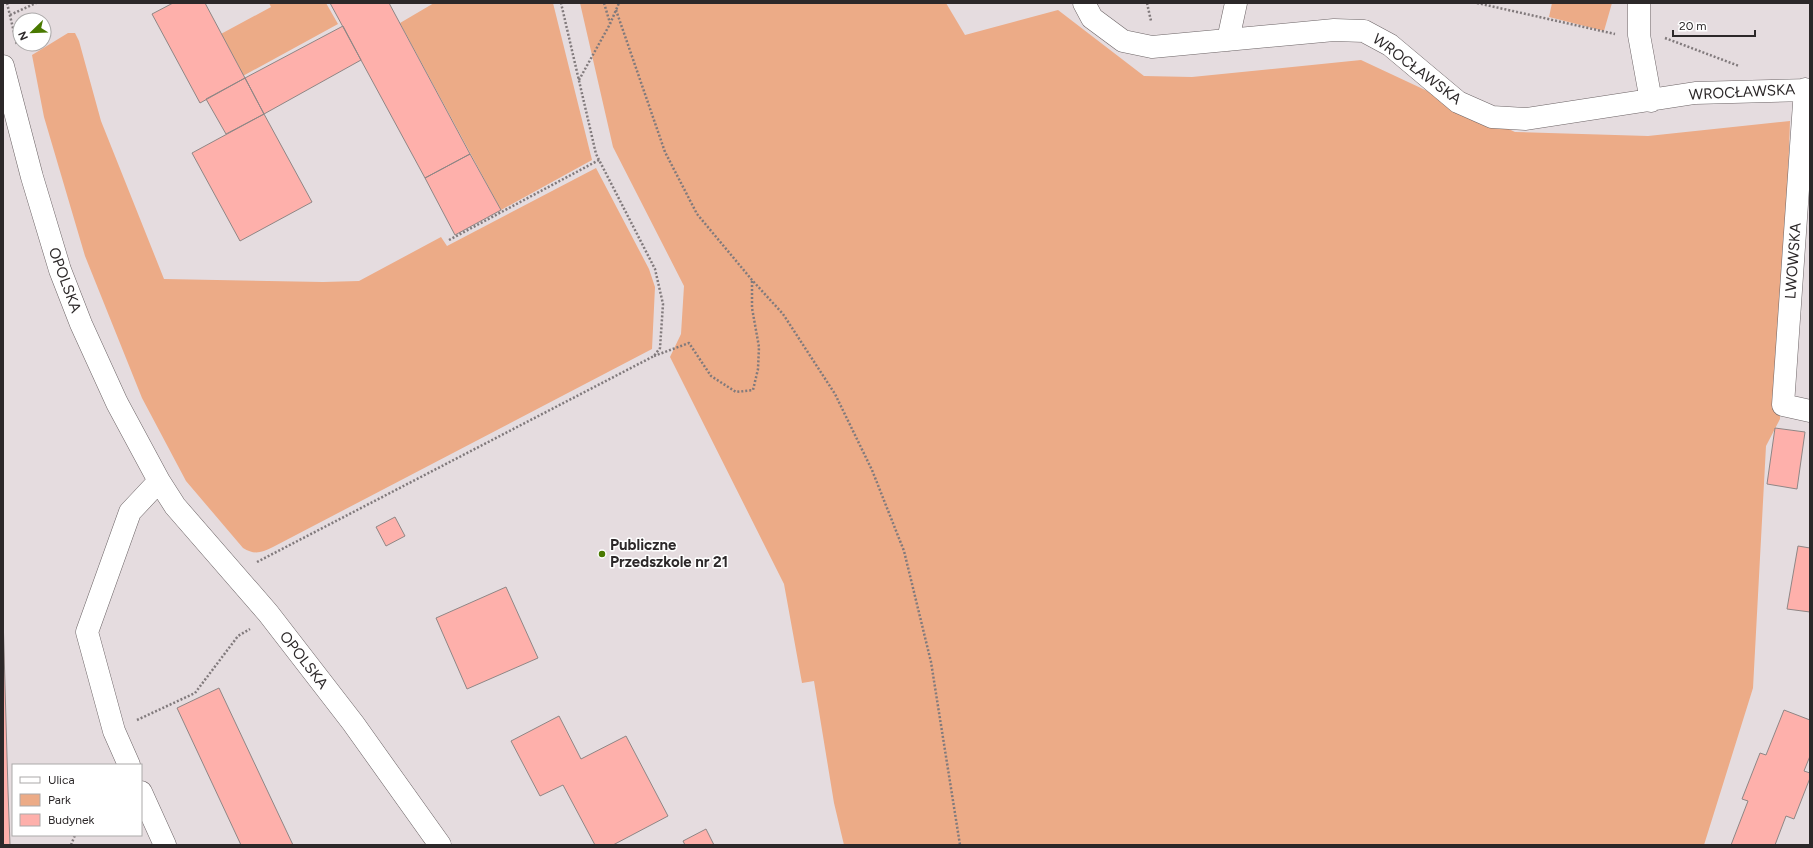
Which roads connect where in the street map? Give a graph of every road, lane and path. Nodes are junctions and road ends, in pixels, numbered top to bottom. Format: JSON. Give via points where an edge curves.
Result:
{"nodes":[{"id":1,"x":8,"y":3,"type":"edge"},
{"id":2,"x":36,"y":3,"type":"edge"},
{"id":3,"x":561,"y":3,"type":"edge"},
{"id":4,"x":604,"y":3,"type":"edge"},
{"id":5,"x":619,"y":3,"type":"edge"},
{"id":6,"x":1084,"y":3,"type":"edge"},
{"id":7,"x":1147,"y":3,"type":"edge"},
{"id":8,"x":1236,"y":3,"type":"edge"},
{"id":9,"x":1477,"y":3,"type":"edge"},
{"id":10,"x":1639,"y":3,"type":"edge"},
{"id":11,"x":616,"y":10,"type":"junction"},
{"id":12,"x":10,"y":15,"type":"junction"},
{"id":13,"x":1147,"y":22,"type":"dead end"},
{"id":14,"x":12,"y":24,"type":"edge"},
{"id":15,"x":610,"y":24,"type":"junction"},
{"id":16,"x":1639,"y":35,"type":"junction"},
{"id":17,"x":1228,"y":40,"type":"junction"},
{"id":18,"x":3,"y":66,"type":"edge"},
{"id":19,"x":1743,"y":67,"type":"dead end"},
{"id":20,"x":579,"y":80,"type":"junction"},
{"id":21,"x":1808,"y":89,"type":"edge"},
{"id":22,"x":1651,"y":101,"type":"junction"},
{"id":23,"x":599,"y":160,"type":"junction"},
{"id":24,"x":449,"y":240,"type":"dead end"},
{"id":25,"x":752,"y":280,"type":"junction"},
{"id":26,"x":654,"y":356,"type":"junction"},
{"id":27,"x":1810,"y":411,"type":"edge"},
{"id":28,"x":159,"y":481,"type":"junction"},
{"id":29,"x":251,"y":565,"type":"dead end"},
{"id":30,"x":238,"y":636,"type":"dead end"},
{"id":31,"x":114,"y":731,"type":"junction"},
{"id":32,"x":129,"y":764,"type":"edge"},
{"id":33,"x":142,"y":794,"type":"edge"},
{"id":34,"x":74,"y":836,"type":"edge"},
{"id":35,"x":70,"y":845,"type":"edge"},
{"id":36,"x":165,"y":845,"type":"edge"},
{"id":37,"x":440,"y":845,"type":"edge"},
{"id":38,"x":960,"y":845,"type":"edge"}],
"edges":[{"from":1,"to":12,"type":"path"},
{"from":2,"to":12,"type":"path"},
{"from":3,"to":20,"type":"path"},
{"from":4,"to":15,"type":"path"},
{"from":5,"to":11,"type":"path"},
{"from":6,"to":17,"type":"street","name":"WROCŁAWSKA","via":[[1092,18],[1123,40],[1152,47]]},
{"from":7,"to":13,"type":"path","via":[[1154,25]]},
{"from":8,"to":17,"type":"street"},
{"from":9,"to":16,"type":"path","via":[[1621,36]]},
{"from":10,"to":16,"type":"street"},
{"from":11,"to":15,"type":"path"},
{"from":11,"to":25,"type":"path","via":[[665,152],[697,214]]},
{"from":12,"to":14,"type":"path"},
{"from":15,"to":20,"type":"path"},
{"from":16,"to":19,"type":"path","via":[[1654,34]]},
{"from":16,"to":22,"type":"street"},
{"from":17,"to":22,"type":"street","name":"WROCŁAWSKA","via":[[1334,30],[1364,31],[1390,45],[1458,102],[1492,116],[1526,119]]},
{"from":18,"to":28,"type":"street","name":"OPOLSKA","via":[[60,270],[117,404]]},
{"from":20,"to":23,"type":"path"},
{"from":21,"to":22,"type":"street","name":"WROCŁAWSKA","via":[[1695,93]]},
{"from":21,"to":27,"type":"street","name":"LWOWSKA","via":[[1783,405]]},
{"from":23,"to":24,"type":"path"},
{"from":23,"to":26,"type":"path","via":[[655,269],[663,304],[660,348]]},
{"from":25,"to":26,"type":"path","via":[[752,308],[759,347],[758,369],[753,390],[736,392],[711,376],[689,343]]},
{"from":25,"to":38,"type":"path","via":[[784,314],[835,394],[872,470],[904,551],[931,662]]},
{"from":26,"to":29,"type":"path"},
{"from":28,"to":31,"type":"street","via":[[130,512],[87,632]]},
{"from":28,"to":37,"type":"street","name":"OPOLSKA","via":[[175,506],[268,613]]},
{"from":30,"to":31,"type":"path","via":[[195,693]]},
{"from":31,"to":32,"type":"street"},
{"from":33,"to":36,"type":"street"},
{"from":34,"to":35,"type":"path"}]}
